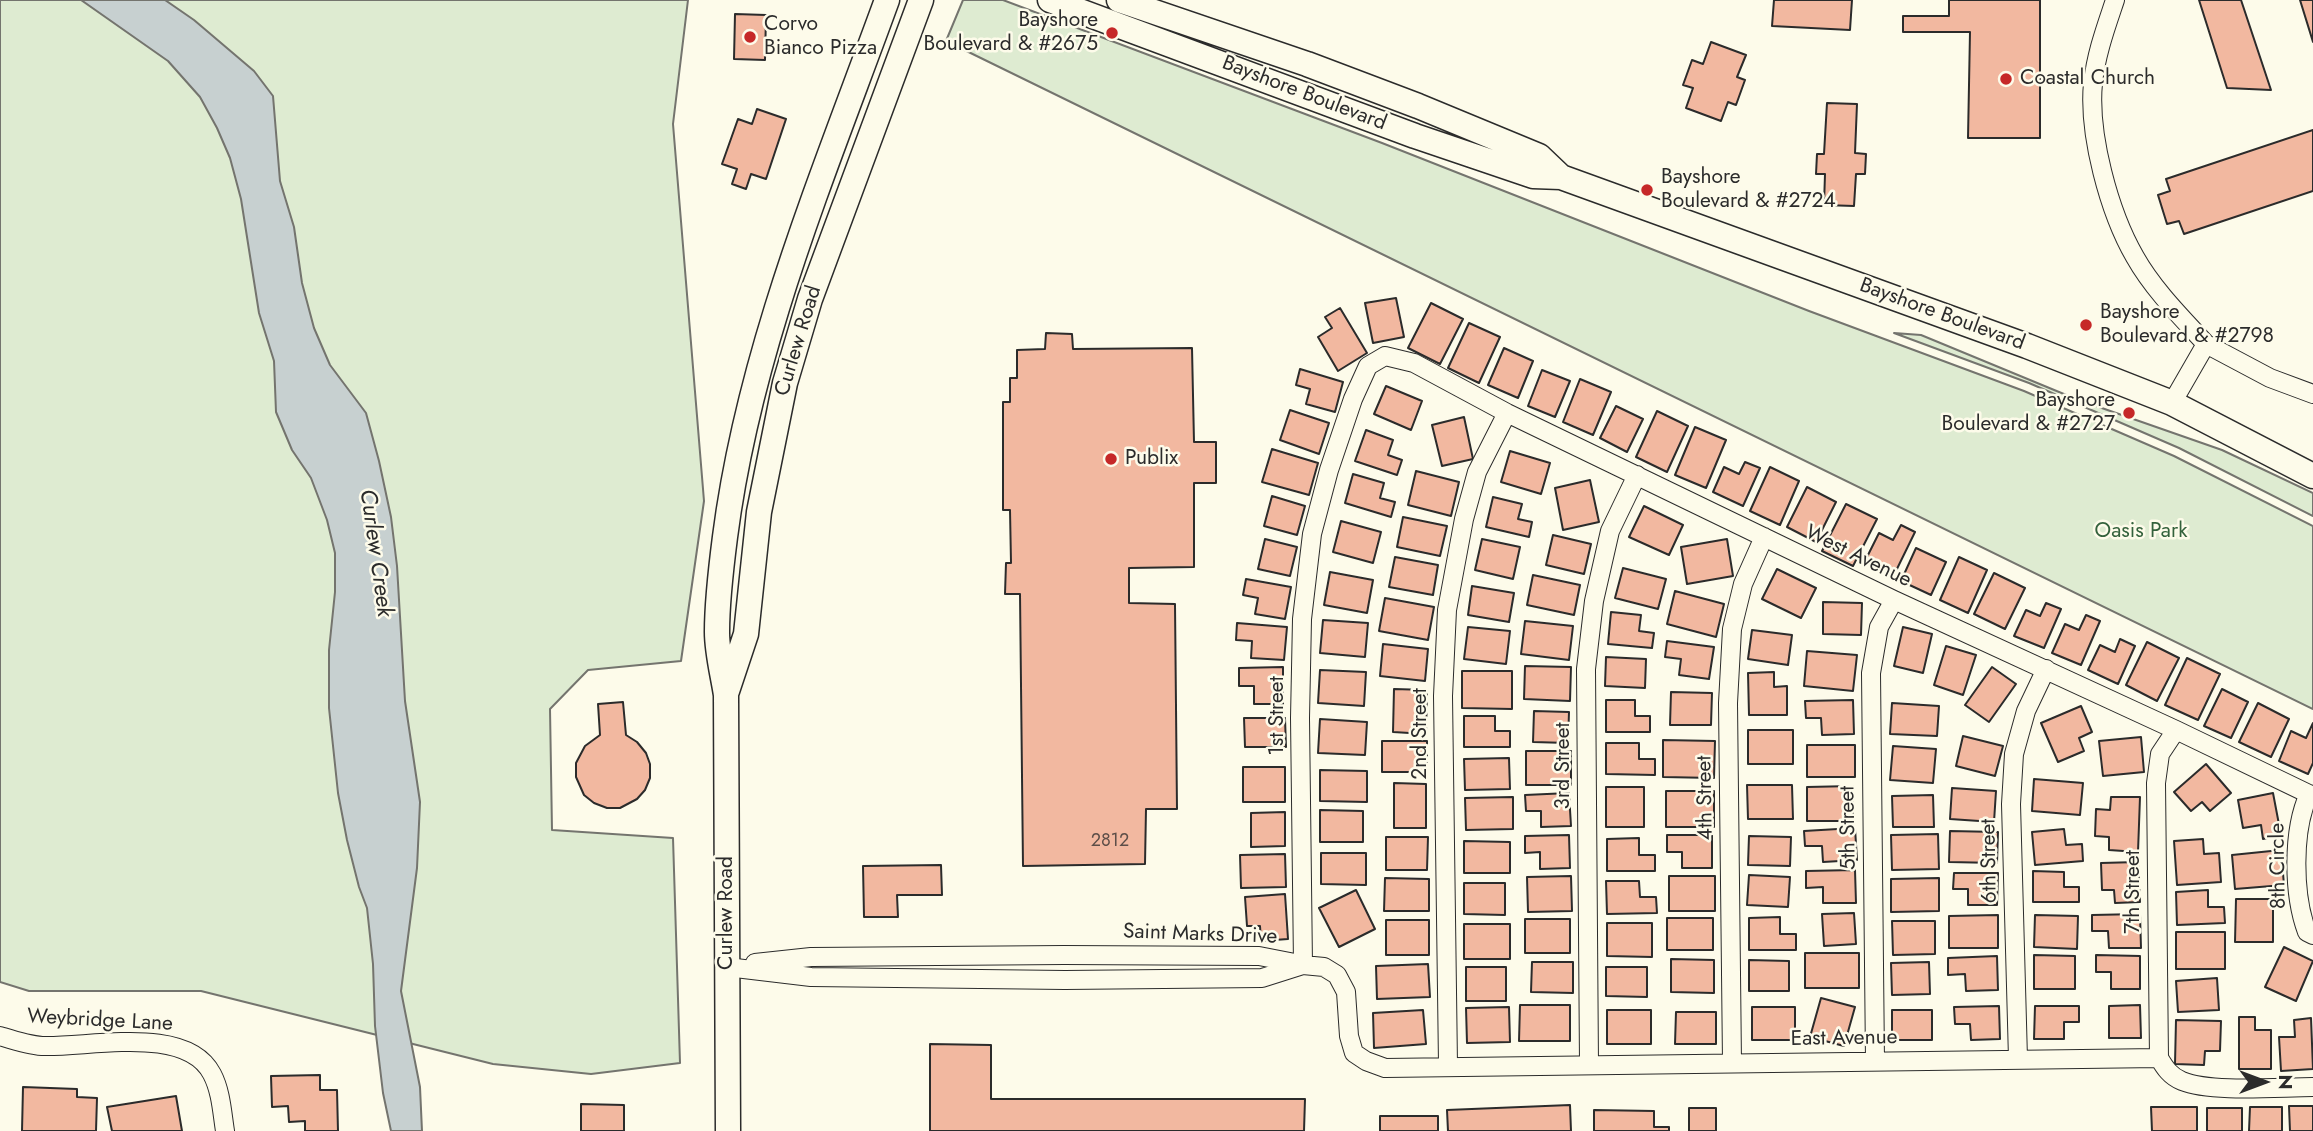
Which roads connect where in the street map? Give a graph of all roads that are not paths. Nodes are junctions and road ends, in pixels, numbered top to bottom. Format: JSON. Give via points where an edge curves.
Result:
{"nodes":[{"id":1,"x":887,"y":0,"type":"edge"},
{"id":2,"x":906,"y":0,"type":"edge"},
{"id":3,"x":921,"y":0,"type":"edge"},
{"id":4,"x":1050,"y":0,"type":"edge"},
{"id":5,"x":1119,"y":0,"type":"edge"},
{"id":6,"x":2115,"y":0,"type":"edge"},
{"id":7,"x":1561,"y":177,"type":"junction"},
{"id":8,"x":2206,"y":344,"type":"junction"},
{"id":9,"x":1385,"y":356,"type":"joint"},
{"id":10,"x":785,"y":383,"type":"junction"},
{"id":11,"x":2313,"y":394,"type":"edge"},
{"id":12,"x":2172,"y":403,"type":"junction"},
{"id":13,"x":1507,"y":413,"type":"junction"},
{"id":14,"x":1637,"y":475,"type":"junction"},
{"id":15,"x":2313,"y":476,"type":"edge"},
{"id":16,"x":1764,"y":537,"type":"junction"},
{"id":17,"x":1894,"y":600,"type":"junction"},
{"id":18,"x":2046,"y":669,"type":"junction"},
{"id":19,"x":726,"y":695,"type":"junction"},
{"id":20,"x":2176,"y":730,"type":"junction"},
{"id":21,"x":2311,"y":795,"type":"edge"},
{"id":22,"x":2313,"y":935,"type":"edge"},
{"id":23,"x":1303,"y":965,"type":"junction"},
{"id":24,"x":727,"y":967,"type":"junction"},
{"id":25,"x":0,"y":1035,"type":"edge"},
{"id":26,"x":2158,"y":1058,"type":"junction"},
{"id":27,"x":2018,"y":1059,"type":"junction"},
{"id":28,"x":1875,"y":1061,"type":"junction"},
{"id":29,"x":1732,"y":1063,"type":"junction"},
{"id":30,"x":1589,"y":1064,"type":"junction"},
{"id":31,"x":1448,"y":1065,"type":"junction"},
{"id":32,"x":2313,"y":1087,"type":"edge"},
{"id":33,"x":225,"y":1131,"type":"edge"},
{"id":34,"x":728,"y":1131,"type":"edge"}],
"edges":[{"from":1,"to":19,"type":"main road","name":"Curlew Road","via":[[788,270],[739,450],[722,559],[717,634]]},
{"from":2,"to":10,"type":"main road","via":[[797,293]]},
{"from":3,"to":10,"type":"main road","name":"Curlew Road","via":[[810,299]]},
{"from":4,"to":7,"type":"main road","name":"Bayshore Boulevard","via":[[1415,136],[1534,177]]},
{"from":5,"to":7,"type":"main road","name":"Bayshore Boulevard","via":[[1418,106],[1539,156]]},
{"from":6,"to":8,"type":"street","via":[[2093,83],[2095,144],[2110,199],[2135,258]]},
{"from":7,"to":12,"type":"main road","name":"Bayshore Boulevard"},
{"from":8,"to":11,"type":"street","via":[[2270,378]]},
{"from":8,"to":12,"type":"street"},
{"from":9,"to":13,"type":"street","name":"West Avenue","via":[[1414,363]]},
{"from":9,"to":23,"type":"street","name":"1st Street","via":[[1368,366],[1353,400],[1312,534],[1302,619]]},
{"from":10,"to":19,"type":"main road","name":"Curlew Road","via":[[759,512],[747,634]]},
{"from":12,"to":15,"type":"main road","name":"Bayshore Boulevard"},
{"from":13,"to":14,"type":"street","name":"West Avenue"},
{"from":13,"to":31,"type":"street","name":"2nd Street","via":[[1477,472],[1447,610],[1443,696]]},
{"from":14,"to":16,"type":"street","name":"West Avenue"},
{"from":14,"to":30,"type":"street","name":"3rd Street","via":[[1610,531],[1594,601],[1586,669]]},
{"from":16,"to":17,"type":"street","name":"West Avenue"},
{"from":16,"to":29,"type":"street","name":"4th Street","via":[[1743,584],[1732,629],[1728,703]]},
{"from":17,"to":18,"type":"street","name":"West Avenue"},
{"from":17,"to":28,"type":"street","name":"5th Street","via":[[1880,627],[1871,673]]},
{"from":18,"to":20,"type":"street","name":"West Avenue"},
{"from":18,"to":27,"type":"street","name":"6th Street","via":[[2026,711],[2014,754],[2011,804]]},
{"from":19,"to":24,"type":"main road","name":"Curlew Road"},
{"from":20,"to":21,"type":"street","name":"West Avenue"},
{"from":20,"to":26,"type":"street","name":"7th Street","via":[[2161,754],[2156,783]]},
{"from":21,"to":22,"type":"street","name":"8th Circle","via":[[2301,812],[2297,838],[2299,912],[2307,932]]},
{"from":23,"to":24,"type":"street","name":"Saint Marks Drive","via":[[1259,956],[990,955],[811,957]]},
{"from":23,"to":24,"type":"street","name":"Saint Marks Drive","via":[[1262,978],[1065,980],[811,977]]},
{"from":23,"to":31,"type":"street","name":"East Avenue","via":[[1324,967],[1337,975],[1346,992],[1354,1053],[1385,1068]]},
{"from":24,"to":34,"type":"main road","name":"Curlew Road"},
{"from":25,"to":33,"type":"street","name":"Weybridge Lane","via":[[39,1046],[145,1042],[177,1046],[199,1057],[212,1074]]},
{"from":26,"to":27,"type":"street","name":"East Avenue"},
{"from":26,"to":32,"type":"street","via":[[2183,1082],[2225,1088]]},
{"from":27,"to":28,"type":"street","name":"East Avenue"},
{"from":28,"to":29,"type":"street","name":"East Avenue"},
{"from":29,"to":30,"type":"street","name":"East Avenue"},
{"from":30,"to":31,"type":"street","name":"East Avenue"}]}
